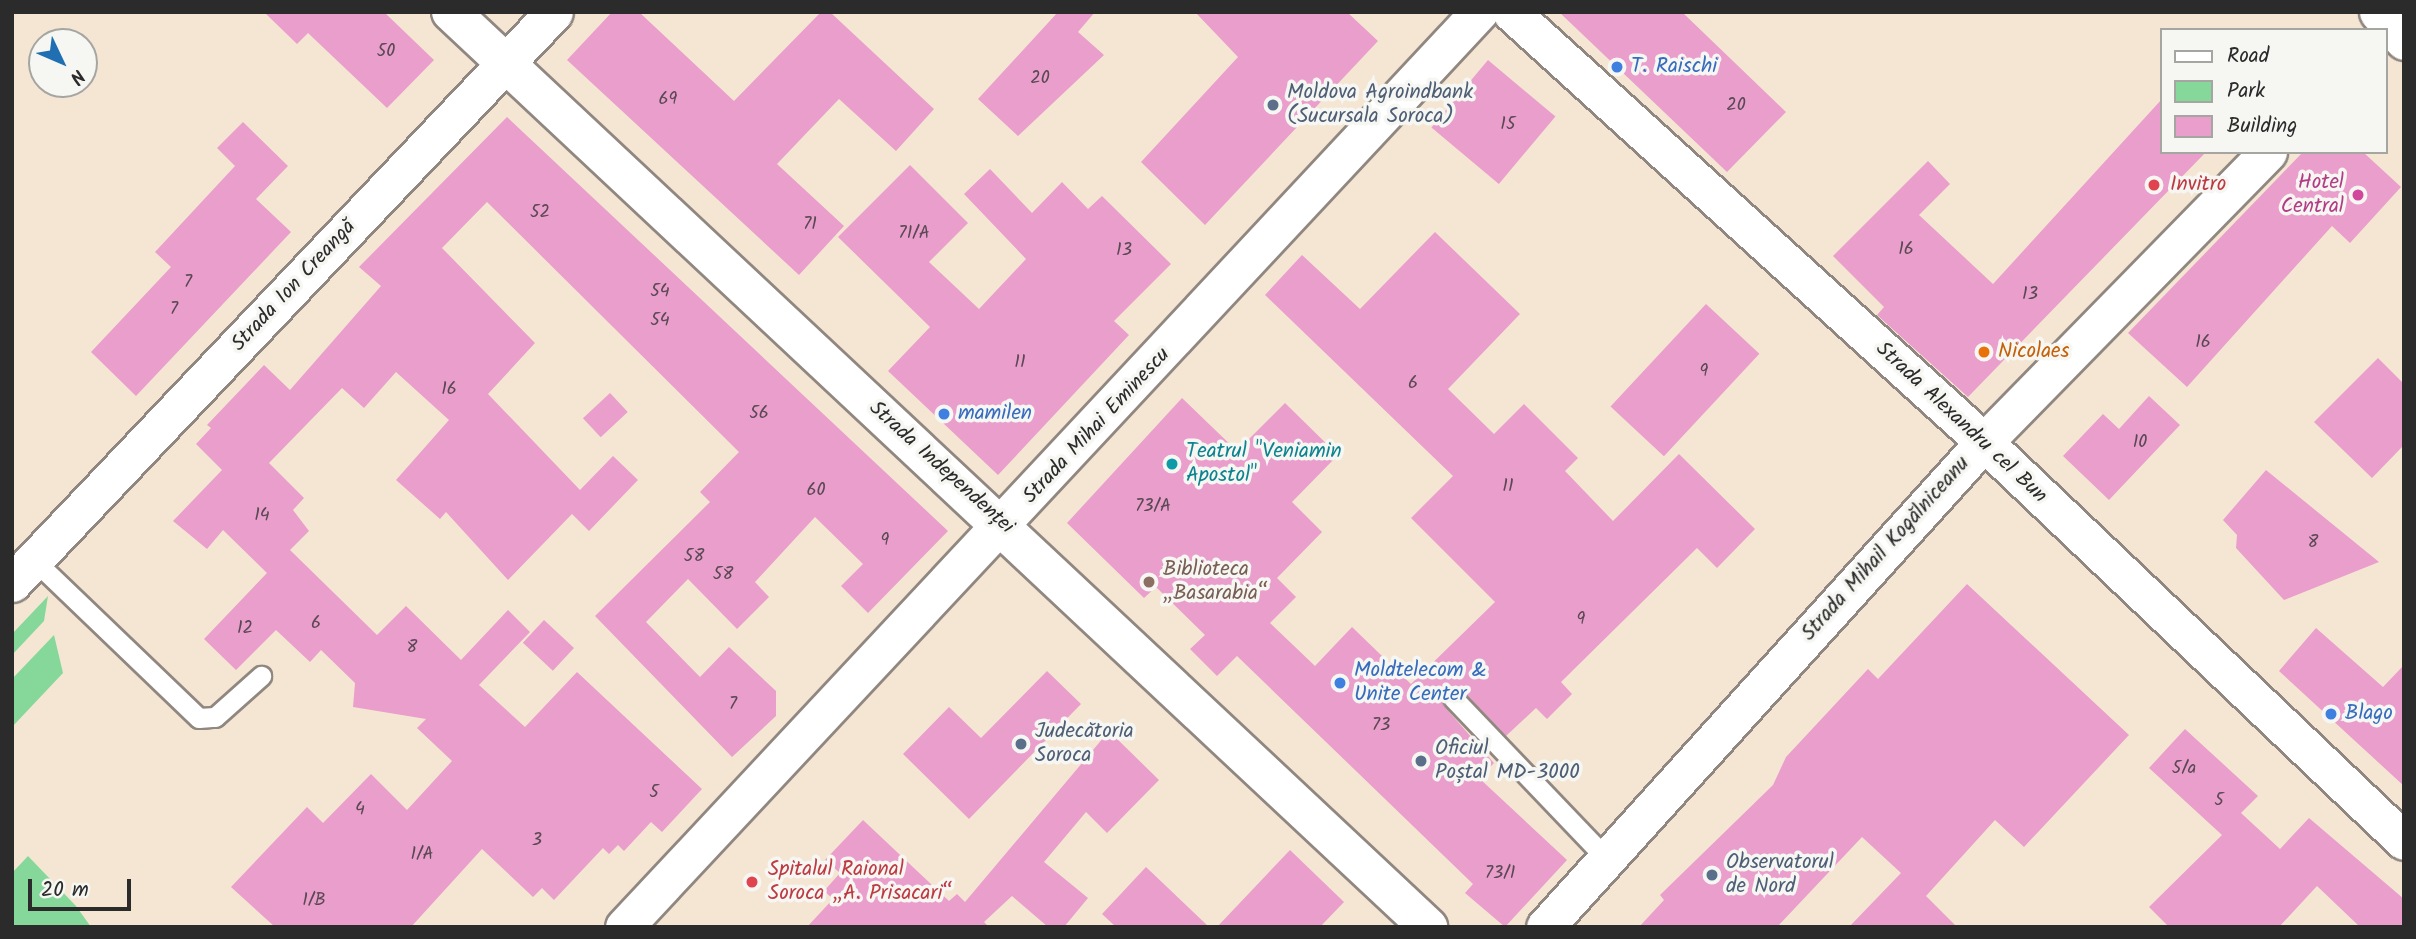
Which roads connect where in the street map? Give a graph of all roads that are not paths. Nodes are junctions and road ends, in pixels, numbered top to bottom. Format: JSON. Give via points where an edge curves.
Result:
{"nodes":[{"id":1,"x":451,"y":12,"type":"edge"},
{"id":2,"x":554,"y":12,"type":"edge"},
{"id":3,"x":1479,"y":12,"type":"edge"},
{"id":4,"x":1511,"y":12,"type":"edge"},
{"id":5,"x":505,"y":63,"type":"junction"},
{"id":6,"x":2266,"y":154,"type":"edge"},
{"id":7,"x":1984,"y":442,"type":"junction"},
{"id":8,"x":1004,"y":526,"type":"junction"},
{"id":9,"x":23,"y":571,"type":"edge"},
{"id":10,"x":261,"y":676,"type":"dead end"},
{"id":11,"x":1453,"y":698,"type":"dead end"},
{"id":12,"x":2404,"y":841,"type":"edge"},
{"id":13,"x":1607,"y":859,"type":"junction"},
{"id":14,"x":624,"y":927,"type":"edge"},
{"id":15,"x":1427,"y":927,"type":"edge"},
{"id":16,"x":1545,"y":927,"type":"edge"}],
"edges":[{"from":1,"to":5,"type":"main road","name":"Strada Independenței"},
{"from":2,"to":5,"type":"street","name":"Strada Ion Creangă"},
{"from":3,"to":8,"type":"street","name":"Strada Mihai Eminescu"},
{"from":4,"to":7,"type":"street","name":"Strada Alexandru cel Bun"},
{"from":5,"to":8,"type":"main road","name":"Strada Independenței"},
{"from":5,"to":9,"type":"street","name":"Strada Ion Creangă"},
{"from":6,"to":7,"type":"street","name":"Strada Mihail Kogălniceanu"},
{"from":7,"to":12,"type":"street","name":"Strada Alexandru cel Bun"},
{"from":7,"to":13,"type":"street","name":"Strada Mihail Kogălniceanu"},
{"from":8,"to":14,"type":"street","name":"Strada Mihai Eminescu"},
{"from":8,"to":15,"type":"main road","name":"Strada Independenței"},
{"from":9,"to":10,"type":"lane","name":"Strada Ion Creangă","via":[[199,718],[215,717]]},
{"from":11,"to":13,"type":"lane"},
{"from":13,"to":16,"type":"street","name":"Strada Mihail Kogălniceanu"}]}
